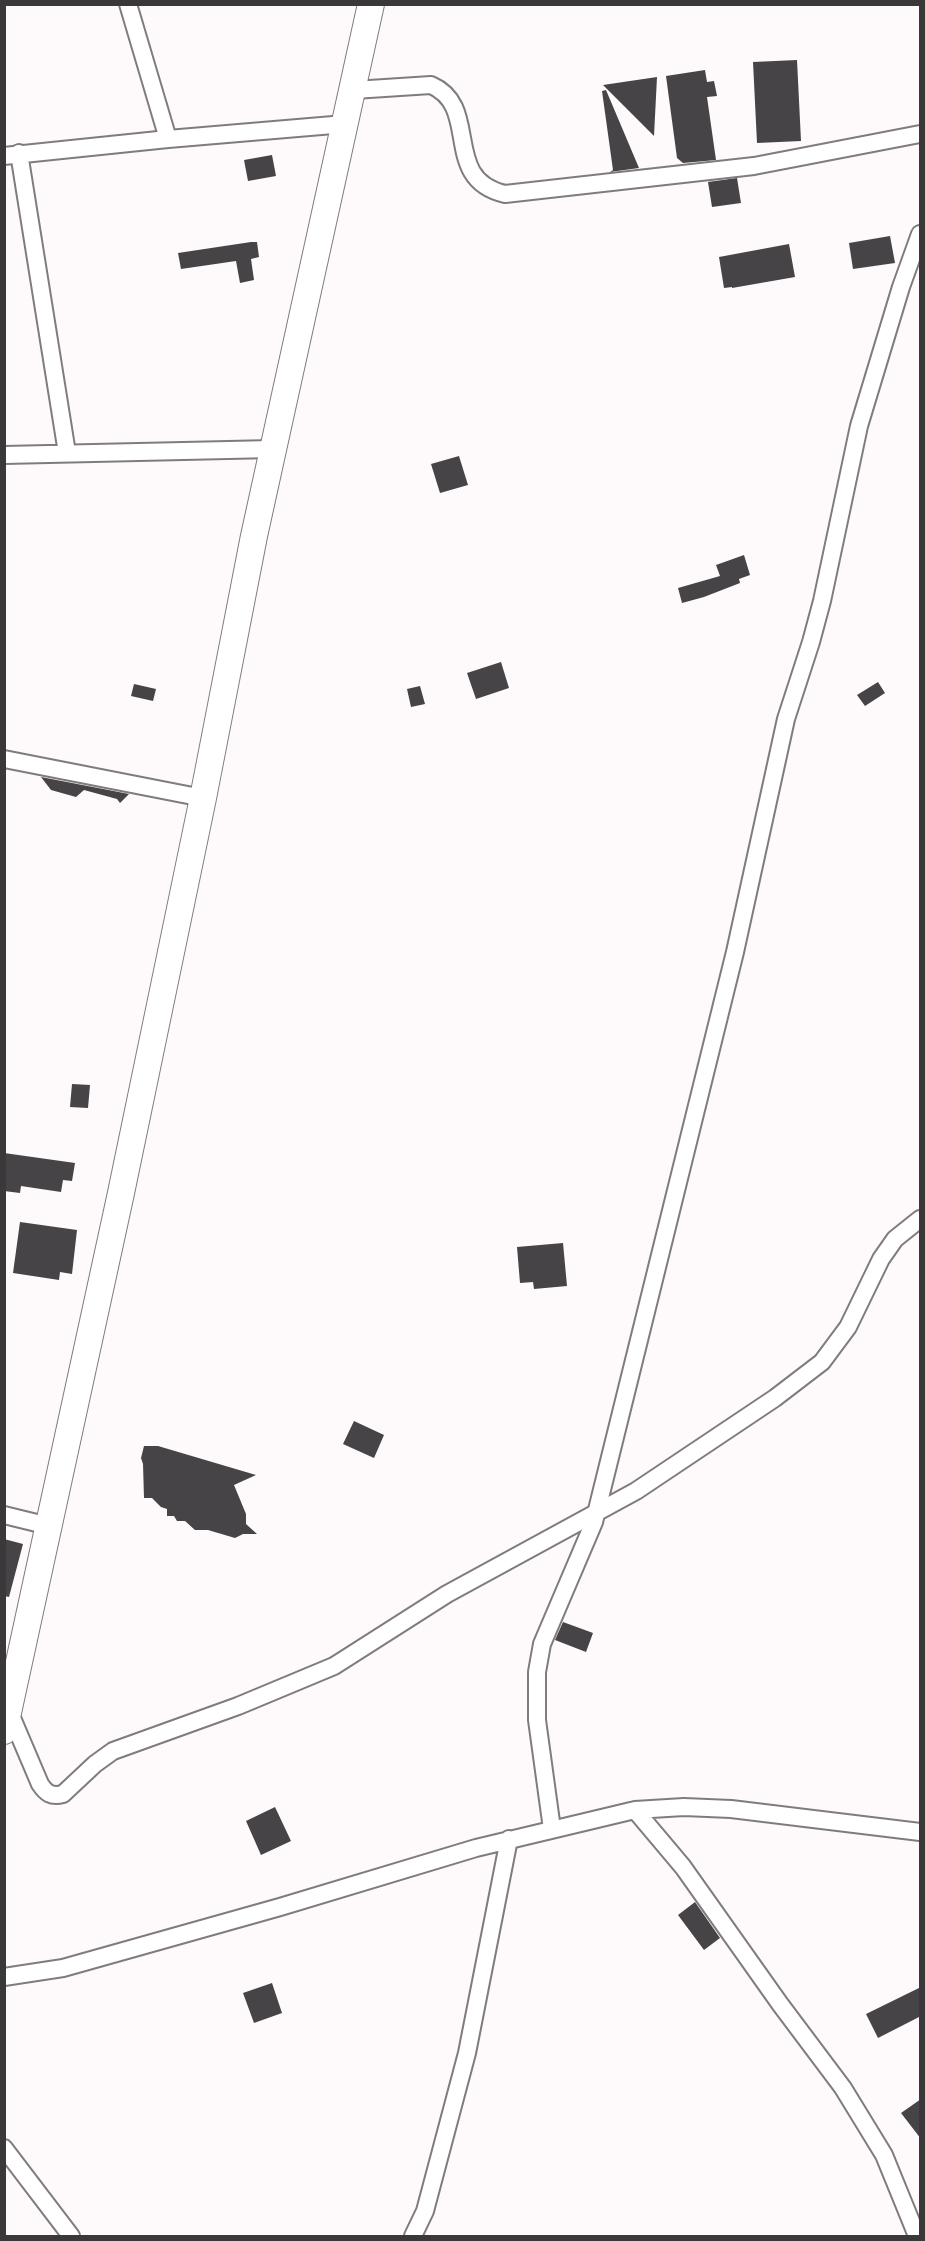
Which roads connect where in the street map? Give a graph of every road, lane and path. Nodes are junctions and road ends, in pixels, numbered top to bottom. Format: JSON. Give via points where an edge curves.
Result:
{"nodes":[{"id":1,"x":128,"y":4,"type":"edge"},
{"id":2,"x":371,"y":4,"type":"edge"},
{"id":3,"x":354,"y":90,"type":"junction"},
{"id":4,"x":345,"y":124,"type":"junction"},
{"id":5,"x":921,"y":134,"type":"edge"},
{"id":6,"x":168,"y":139,"type":"junction"},
{"id":7,"x":12,"y":155,"type":"edge"},
{"id":8,"x":921,"y":234,"type":"edge"},
{"id":9,"x":273,"y":449,"type":"junction"},
{"id":10,"x":68,"y":453,"type":"junction"},
{"id":11,"x":4,"y":455,"type":"edge"},
{"id":12,"x":4,"y":759,"type":"edge"},
{"id":13,"x":203,"y":798,"type":"junction"},
{"id":14,"x":921,"y":1219,"type":"edge"},
{"id":15,"x":596,"y":1513,"type":"junction"},
{"id":16,"x":4,"y":1515,"type":"edge"},
{"id":17,"x":49,"y":1526,"type":"junction"},
{"id":18,"x":7,"y":1720,"type":"edge"},
{"id":19,"x":635,"y":1810,"type":"junction"},
{"id":20,"x":552,"y":1828,"type":"junction"},
{"id":21,"x":921,"y":1832,"type":"edge"},
{"id":22,"x":509,"y":1839,"type":"junction"},
{"id":23,"x":4,"y":1977,"type":"edge"},
{"id":24,"x":4,"y":2148,"type":"edge"},
{"id":25,"x":71,"y":2236,"type":"edge"},
{"id":26,"x":413,"y":2236,"type":"edge"},
{"id":27,"x":917,"y":2236,"type":"edge"}],
"edges":[{"from":1,"to":6,"type":"street"},
{"from":2,"to":3,"type":"main road"},
{"from":3,"to":4,"type":"main road"},
{"from":3,"to":5,"type":"street","via":[[430,85],[440,89],[456,112],[467,164],[474,176],[491,191],[505,194],[754,166]]},
{"from":4,"to":6,"type":"street"},
{"from":4,"to":9,"type":"main road"},
{"from":6,"to":7,"type":"street"},
{"from":7,"to":10,"type":"street"},
{"from":8,"to":15,"type":"street","via":[[859,426],[822,600],[782,739],[735,952]]},
{"from":9,"to":10,"type":"street"},
{"from":9,"to":13,"type":"main road"},
{"from":10,"to":11,"type":"street"},
{"from":12,"to":13,"type":"street"},
{"from":13,"to":17,"type":"main road"},
{"from":14,"to":15,"type":"street","via":[[895,1239],[881,1259],[848,1327],[822,1362],[636,1491]]},
{"from":15,"to":18,"type":"street","via":[[447,1594],[329,1669],[113,1751],[63,1794],[50,1795],[40,1784]]},
{"from":15,"to":20,"type":"street","via":[[542,1644],[537,1672],[537,1720]]},
{"from":16,"to":17,"type":"street"},
{"from":17,"to":18,"type":"main road"},
{"from":19,"to":20,"type":"street"},
{"from":19,"to":21,"type":"street","via":[[731,1809]]},
{"from":19,"to":27,"type":"street","via":[[683,1867],[843,2088],[884,2155]]},
{"from":20,"to":22,"type":"street"},
{"from":22,"to":23,"type":"street","via":[[74,1965]]},
{"from":22,"to":26,"type":"street","via":[[467,2053],[425,2211]]},
{"from":24,"to":25,"type":"street"}]}
